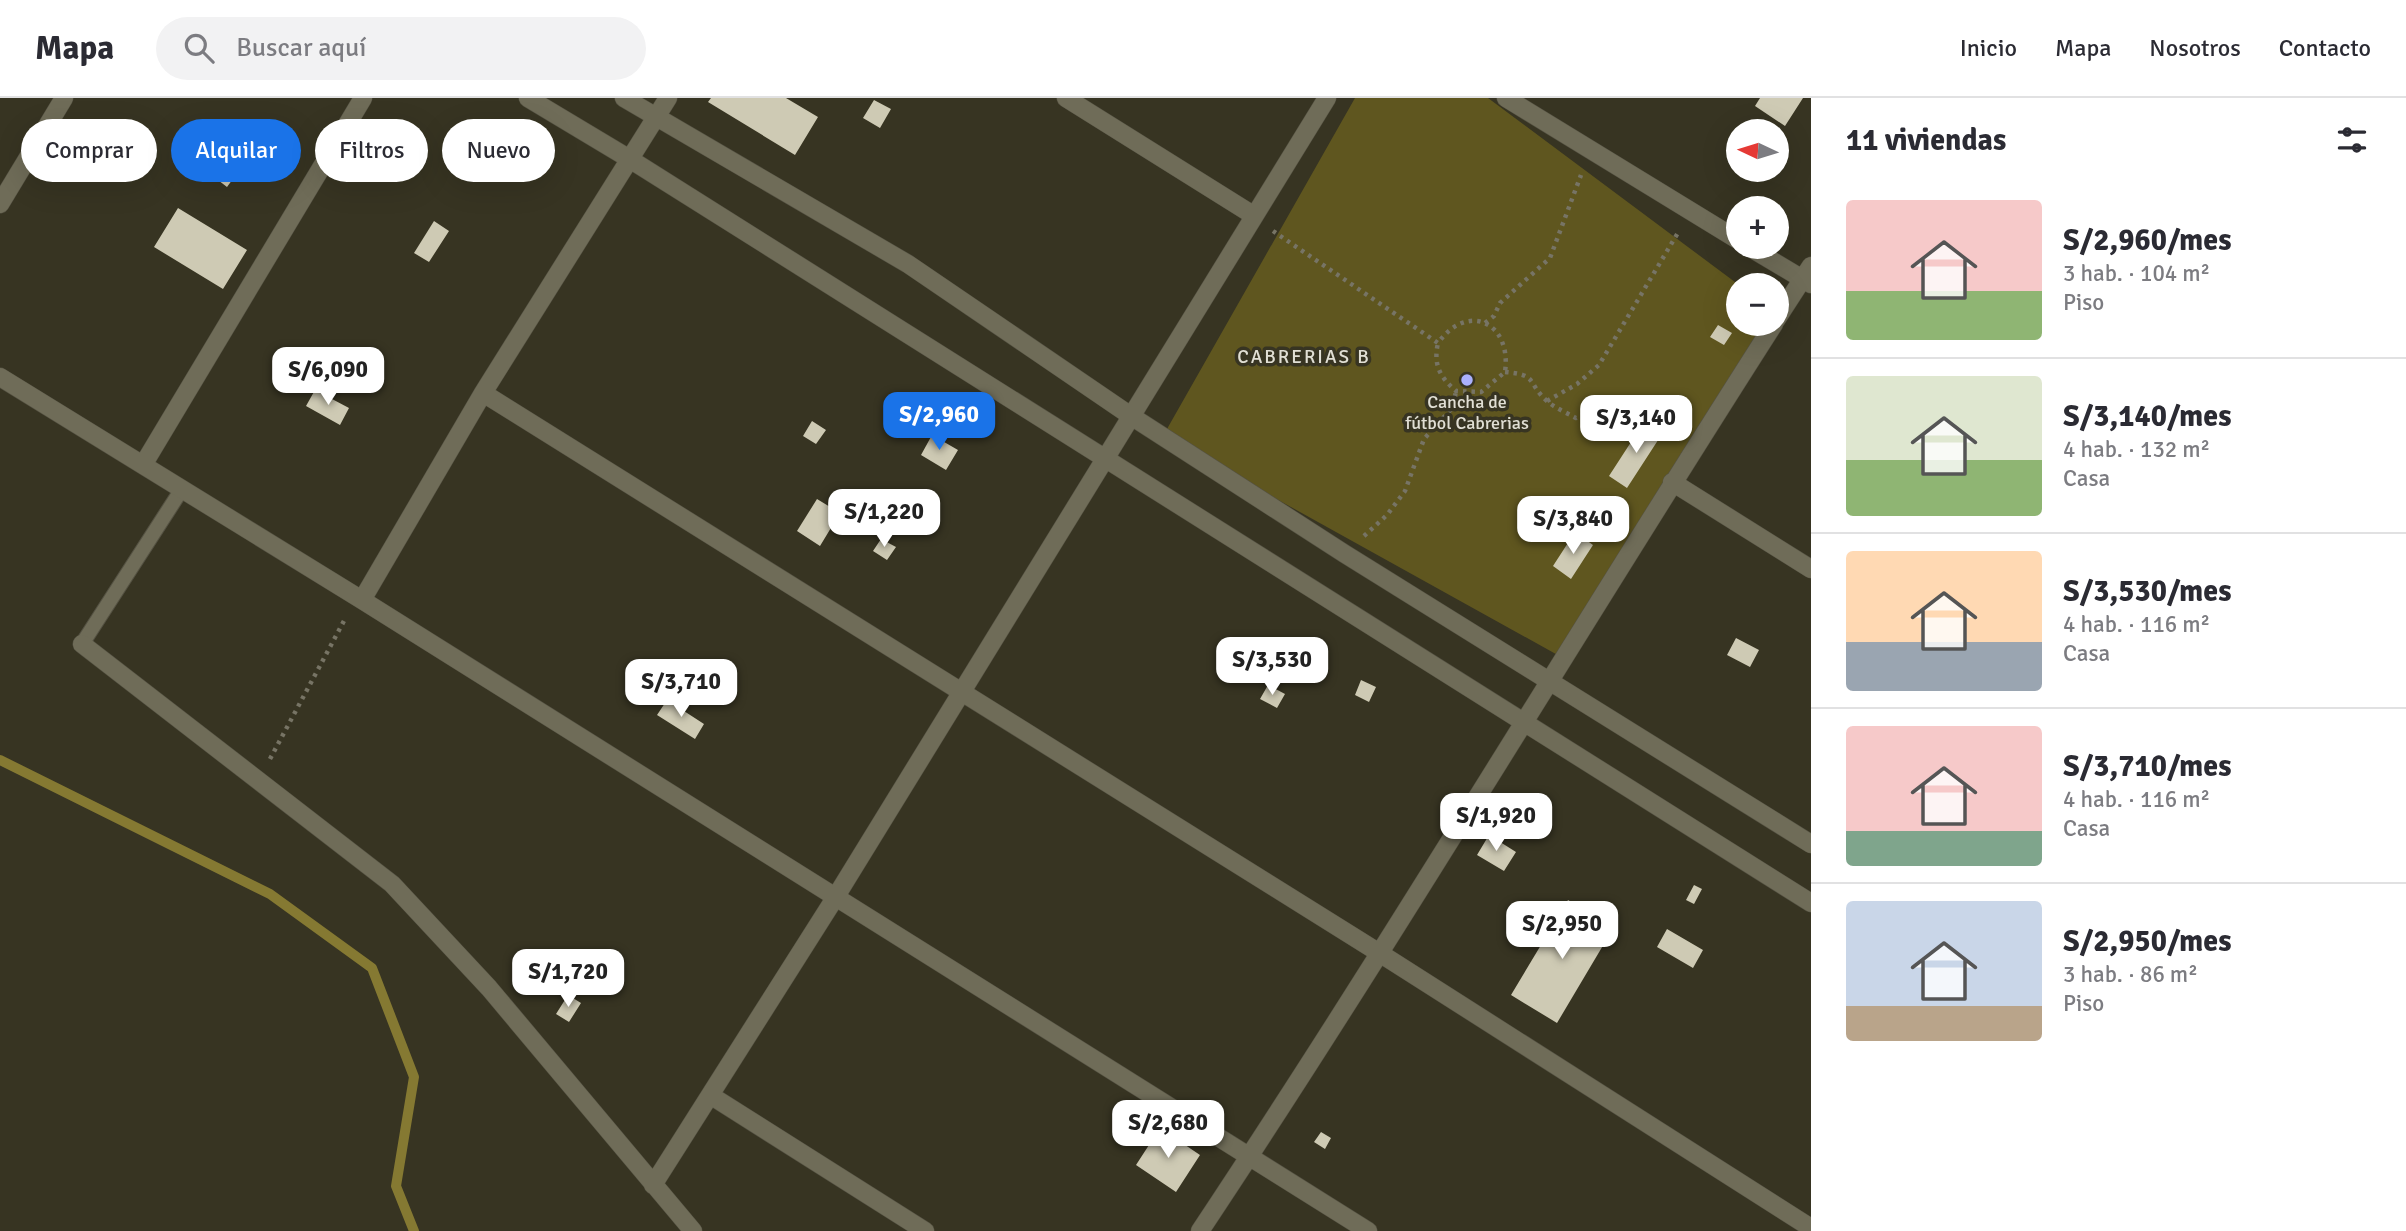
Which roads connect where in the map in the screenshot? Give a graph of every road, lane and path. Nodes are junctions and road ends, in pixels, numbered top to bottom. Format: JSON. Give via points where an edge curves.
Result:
{"nodes":[{"id":1,"x":64,"y":98,"type":"edge"},
{"id":2,"x":363,"y":98,"type":"edge"},
{"id":3,"x":528,"y":98,"type":"edge"},
{"id":4,"x":624,"y":98,"type":"edge"},
{"id":5,"x":668,"y":98,"type":"edge"},
{"id":6,"x":1066,"y":98,"type":"edge"},
{"id":7,"x":1327,"y":98,"type":"edge"},
{"id":8,"x":1506,"y":98,"type":"edge"},
{"id":9,"x":655,"y":118,"type":"junction"},
{"id":10,"x":1596,"y":154,"type":"junction"},
{"id":11,"x":628,"y":158,"type":"junction"},
{"id":12,"x":0,"y":204,"type":"edge"},
{"id":13,"x":1691,"y":211,"type":"junction"},
{"id":14,"x":1254,"y":215,"type":"junction"},
{"id":15,"x":1726,"y":233,"type":"edge"},
{"id":16,"x":1773,"y":259,"type":"edge"},
{"id":17,"x":1808,"y":276,"type":"edge"},
{"id":18,"x":1789,"y":302,"type":"edge"},
{"id":19,"x":1485,"y":323,"type":"junction"},
{"id":20,"x":1766,"y":336,"type":"edge"},
{"id":21,"x":1438,"y":344,"type":"junction"},
{"id":22,"x":1505,"y":372,"type":"junction"},
{"id":23,"x":0,"y":377,"type":"edge"},
{"id":24,"x":1456,"y":391,"type":"junction"},
{"id":25,"x":483,"y":393,"type":"junction"},
{"id":26,"x":1547,"y":401,"type":"junction"},
{"id":27,"x":1131,"y":416,"type":"junction"},
{"id":28,"x":1103,"y":459,"type":"junction"},
{"id":29,"x":143,"y":465,"type":"junction"},
{"id":30,"x":1672,"y":482,"type":"junction"},
{"id":31,"x":182,"y":489,"type":"junction"},
{"id":32,"x":1345,"y":554,"type":"junction"},
{"id":33,"x":1811,"y":569,"type":"edge"},
{"id":34,"x":362,"y":600,"type":"junction"},
{"id":35,"x":82,"y":644,"type":"joint"},
{"id":36,"x":1549,"y":681,"type":"junction"},
{"id":37,"x":960,"y":692,"type":"junction"},
{"id":38,"x":1523,"y":722,"type":"junction"},
{"id":39,"x":258,"y":781,"type":"junction"},
{"id":40,"x":1811,"y":844,"type":"edge"},
{"id":41,"x":835,"y":898,"type":"junction"},
{"id":42,"x":1811,"y":903,"type":"edge"},
{"id":43,"x":1381,"y":954,"type":"junction"},
{"id":44,"x":710,"y":1095,"type":"junction"},
{"id":45,"x":1249,"y":1157,"type":"junction"},
{"id":46,"x":653,"y":1185,"type":"junction"},
{"id":47,"x":1811,"y":1228,"type":"edge"},
{"id":48,"x":693,"y":1231,"type":"edge"},
{"id":49,"x":925,"y":1231,"type":"edge"},
{"id":50,"x":1200,"y":1231,"type":"edge"},
{"id":51,"x":1368,"y":1231,"type":"edge"}],
"edges":[{"from":1,"to":12,"type":"street"},
{"from":2,"to":29,"type":"street"},
{"from":3,"to":11,"type":"street"},
{"from":4,"to":9,"type":"street"},
{"from":5,"to":9,"type":"street"},
{"from":6,"to":14,"type":"street"},
{"from":7,"to":14,"type":"street"},
{"from":8,"to":10,"type":"street"},
{"from":9,"to":11,"type":"street"},
{"from":9,"to":27,"type":"street","via":[[908,264]]},
{"from":10,"to":13,"type":"street"},
{"from":10,"to":19,"type":"path","via":[[1581,176],[1550,258],[1500,303]]},
{"from":11,"to":25,"type":"street"},
{"from":11,"to":28,"type":"street"},
{"from":13,"to":15,"type":"street"},
{"from":13,"to":26,"type":"path","via":[[1599,365]]},
{"from":14,"to":21,"type":"path","via":[[1291,246]]},
{"from":14,"to":27,"type":"street"},
{"from":16,"to":17,"type":"street"},
{"from":17,"to":18,"type":"street"},
{"from":19,"to":21,"type":"path","via":[[1459,324]]},
{"from":19,"to":22,"type":"path","via":[[1503,340]]},
{"from":20,"to":30,"type":"street"},
{"from":21,"to":24,"type":"path","via":[[1438,371]]},
{"from":22,"to":24,"type":"path","via":[[1481,392]]},
{"from":22,"to":26,"type":"path","via":[[1531,378]]},
{"from":23,"to":29,"type":"street"},
{"from":24,"to":32,"type":"path","via":[[1453,407],[1424,439],[1405,491],[1387,515]]},
{"from":25,"to":34,"type":"street"},
{"from":25,"to":37,"type":"street"},
{"from":26,"to":30,"type":"path","via":[[1576,418],[1616,401],[1639,411],[1669,433]]},
{"from":27,"to":28,"type":"street"},
{"from":27,"to":32,"type":"street"},
{"from":28,"to":37,"type":"street"},
{"from":28,"to":38,"type":"street"},
{"from":29,"to":31,"type":"street"},
{"from":30,"to":33,"type":"street"},
{"from":30,"to":36,"type":"street"},
{"from":31,"to":34,"type":"street"},
{"from":31,"to":35,"type":"lane"},
{"from":32,"to":36,"type":"street"},
{"from":34,"to":39,"type":"path","via":[[340,624]]},
{"from":34,"to":41,"type":"street"},
{"from":35,"to":39,"type":"street"},
{"from":36,"to":38,"type":"street"},
{"from":36,"to":40,"type":"street"},
{"from":37,"to":41,"type":"street"},
{"from":37,"to":43,"type":"street"},
{"from":38,"to":42,"type":"street"},
{"from":38,"to":43,"type":"street"},
{"from":39,"to":46,"type":"street","via":[[392,884],[489,988]]},
{"from":41,"to":44,"type":"street"},
{"from":41,"to":45,"type":"street"},
{"from":43,"to":45,"type":"street"},
{"from":43,"to":47,"type":"street"},
{"from":44,"to":46,"type":"street"},
{"from":44,"to":49,"type":"street"},
{"from":45,"to":50,"type":"street"},
{"from":45,"to":51,"type":"street"},
{"from":46,"to":48,"type":"street"}]}
